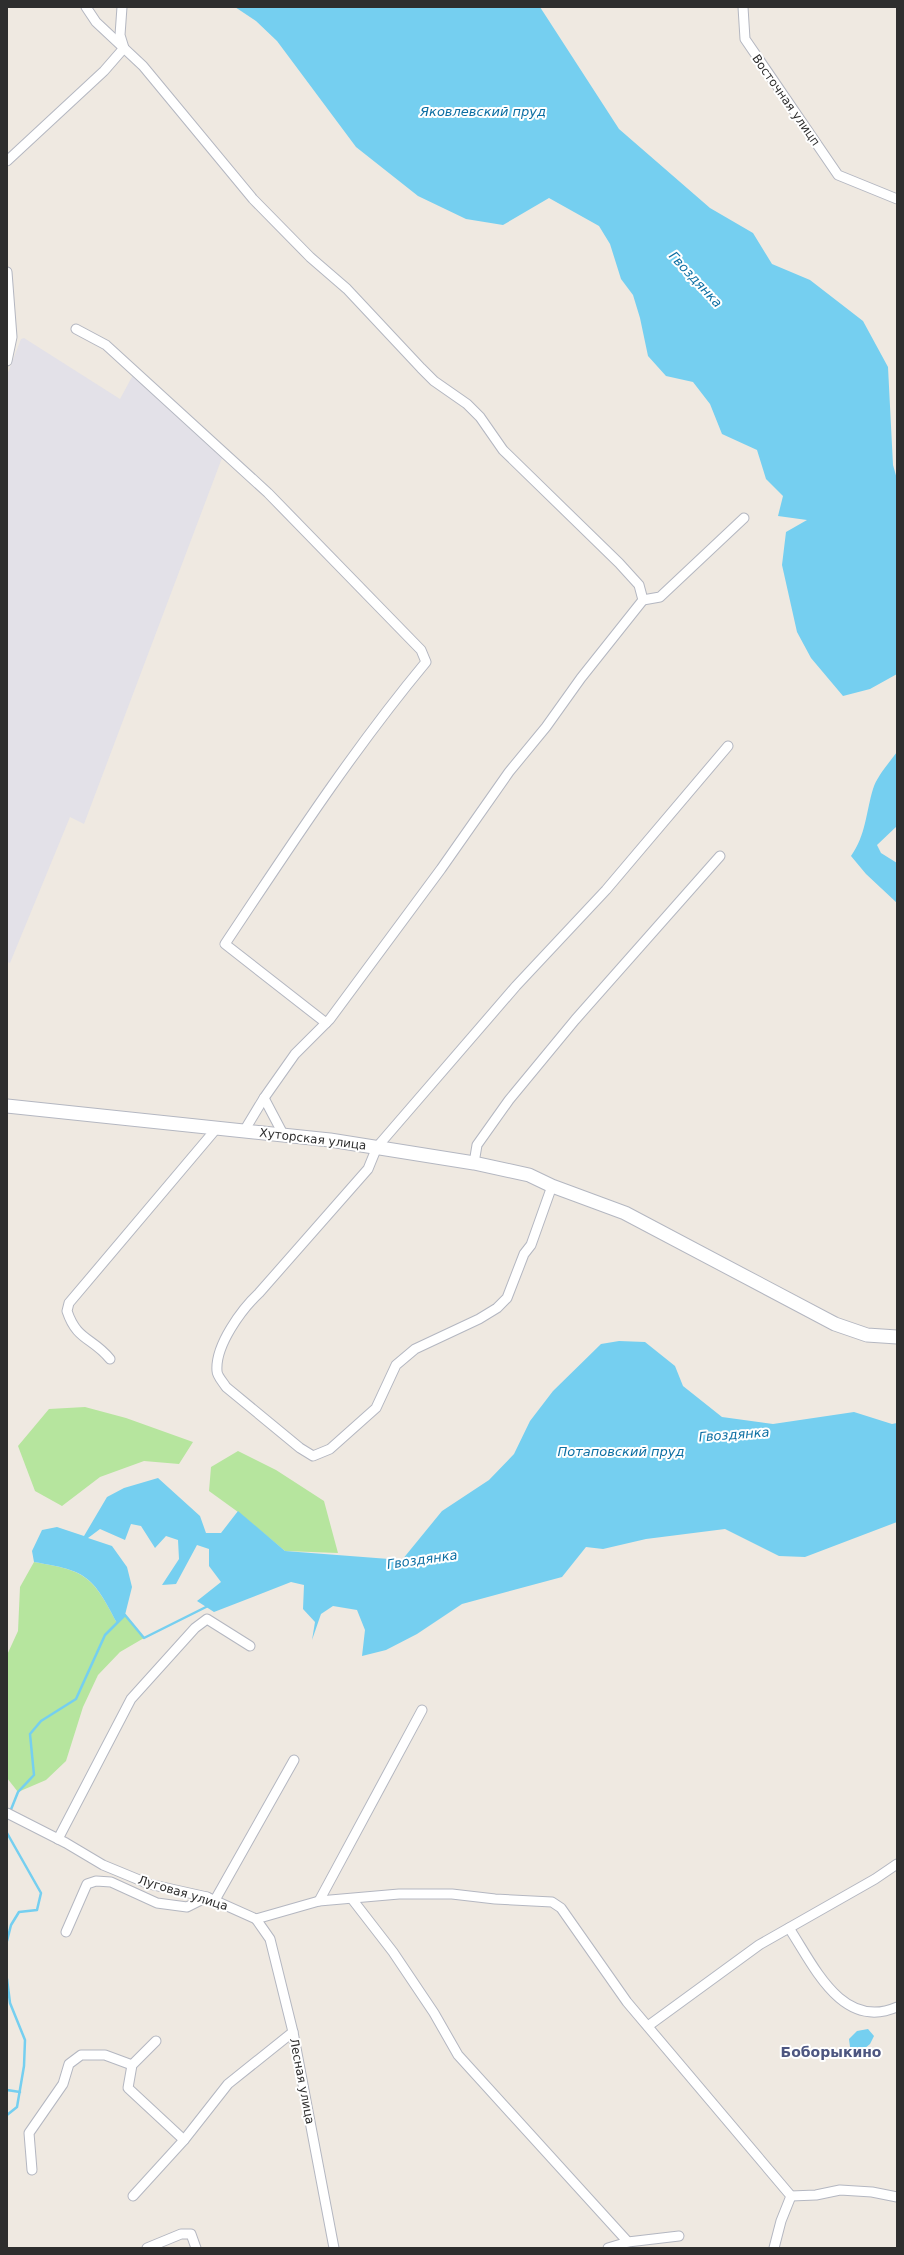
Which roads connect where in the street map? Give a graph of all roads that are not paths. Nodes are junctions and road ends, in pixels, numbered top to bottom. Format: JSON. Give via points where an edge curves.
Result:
{"nodes":[{"id":1,"x":86,"y":7,"type":"edge"},
{"id":2,"x":122,"y":7,"type":"edge"},
{"id":3,"x":744,"y":7,"type":"edge"},
{"id":4,"x":124,"y":48,"type":"junction"},
{"id":5,"x":7,"y":161,"type":"edge"},
{"id":6,"x":897,"y":199,"type":"edge"},
{"id":7,"x":7,"y":272,"type":"edge"},
{"id":8,"x":76,"y":329,"type":"dead end"},
{"id":9,"x":7,"y":361,"type":"edge"},
{"id":10,"x":744,"y":518,"type":"dead end"},
{"id":11,"x":643,"y":600,"type":"junction"},
{"id":12,"x":728,"y":746,"type":"dead end"},
{"id":13,"x":720,"y":856,"type":"dead end"},
{"id":14,"x":326,"y":1023,"type":"junction"},
{"id":15,"x":264,"y":1098,"type":"junction"},
{"id":16,"x":7,"y":1106,"type":"edge"},
{"id":17,"x":216,"y":1129,"type":"junction"},
{"id":18,"x":244,"y":1131,"type":"junction"},
{"id":19,"x":283,"y":1134,"type":"junction"},
{"id":20,"x":377,"y":1146,"type":"junction"},
{"id":21,"x":474,"y":1162,"type":"junction"},
{"id":22,"x":552,"y":1186,"type":"junction"},
{"id":23,"x":897,"y":1337,"type":"edge"},
{"id":24,"x":110,"y":1360,"type":"dead end"},
{"id":25,"x":250,"y":1646,"type":"dead end"},
{"id":26,"x":422,"y":1710,"type":"dead end"},
{"id":27,"x":294,"y":1760,"type":"dead end"},
{"id":28,"x":7,"y":1813,"type":"edge"},
{"id":29,"x":58,"y":1839,"type":"junction"},
{"id":30,"x":897,"y":1864,"type":"edge"},
{"id":31,"x":211,"y":1899,"type":"junction"},
{"id":32,"x":352,"y":1899,"type":"junction"},
{"id":33,"x":319,"y":1901,"type":"junction"},
{"id":34,"x":256,"y":1918,"type":"junction"},
{"id":35,"x":790,"y":1928,"type":"junction"},
{"id":36,"x":66,"y":1932,"type":"dead end"},
{"id":37,"x":897,"y":2007,"type":"edge"},
{"id":38,"x":648,"y":2026,"type":"junction"},
{"id":39,"x":293,"y":2032,"type":"junction"},
{"id":40,"x":156,"y":2041,"type":"dead end"},
{"id":41,"x":132,"y":2066,"type":"junction"},
{"id":42,"x":184,"y":2140,"type":"junction"},
{"id":43,"x":32,"y":2170,"type":"dead end"},
{"id":44,"x":133,"y":2196,"type":"dead end"},
{"id":45,"x":791,"y":2196,"type":"junction"},
{"id":46,"x":897,"y":2197,"type":"edge"},
{"id":47,"x":679,"y":2236,"type":"dead end"},
{"id":48,"x":628,"y":2242,"type":"junction"},
{"id":49,"x":148,"y":2248,"type":"edge"},
{"id":50,"x":196,"y":2248,"type":"edge"},
{"id":51,"x":334,"y":2248,"type":"edge"},
{"id":52,"x":608,"y":2248,"type":"edge"},
{"id":53,"x":774,"y":2248,"type":"edge"}],
"edges":[{"from":1,"to":4,"type":"street","via":[[96,22]]},
{"from":2,"to":4,"type":"street","via":[[120,35]]},
{"from":3,"to":6,"type":"street","name":"Восточная улицп","via":[[745,39],[750,48],[838,175]]},
{"from":4,"to":5,"type":"street","via":[[104,71]]},
{"from":4,"to":11,"type":"street","via":[[143,66],[253,199],[310,257],[347,289],[434,381],[467,404],[480,417],[504,450],[620,563],[639,585]]},
{"from":7,"to":9,"type":"street","via":[[12,337]]},
{"from":8,"to":14,"type":"street","via":[[106,345],[268,493],[425,656],[426,662],[353,756],[225,944]]},
{"from":10,"to":11,"type":"street","via":[[660,597]]},
{"from":11,"to":14,"type":"street","via":[[509,772],[441,869]]},
{"from":12,"to":20,"type":"street","via":[[606,890],[516,986]]},
{"from":13,"to":21,"type":"street","via":[[575,1020],[509,1100],[477,1145]]},
{"from":14,"to":15,"type":"street","via":[[295,1054]]},
{"from":15,"to":18,"type":"street"},
{"from":15,"to":19,"type":"street"},
{"from":16,"to":17,"type":"main road","name":"Хуторская улица"},
{"from":17,"to":18,"type":"main road","name":"Хуторская улица"},
{"from":17,"to":24,"type":"street","via":[[69,1303],[67,1311],[77,1332],[103,1351]]},
{"from":18,"to":19,"type":"main road","name":"Хуторская улица"},
{"from":19,"to":20,"type":"main road","name":"Хуторская улица"},
{"from":20,"to":21,"type":"main road","name":"Хуторская улица"},
{"from":20,"to":22,"type":"street","via":[[368,1169],[244,1308],[233,1325],[218,1363],[217,1372],[226,1387],[313,1456],[330,1449],[376,1408],[396,1365],[415,1349],[480,1318],[497,1308],[507,1298],[524,1254],[531,1245]]},
{"from":21,"to":22,"type":"main road","name":"Хуторская улица","via":[[529,1175]]},
{"from":22,"to":23,"type":"main road","name":"Хуторская улица","via":[[625,1213],[835,1324],[867,1335]]},
{"from":25,"to":29,"type":"street","via":[[207,1620],[195,1628],[131,1699]]},
{"from":26,"to":33,"type":"street"},
{"from":27,"to":31,"type":"street"},
{"from":28,"to":29,"type":"street","name":"Луговая улица"},
{"from":29,"to":31,"type":"street","name":"Луговая улица","via":[[103,1865],[148,1884]]},
{"from":30,"to":35,"type":"street"},
{"from":31,"to":34,"type":"street","name":"Луговая улица"},
{"from":31,"to":36,"type":"street","via":[[187,1907],[157,1903],[110,1882],[96,1881],[86,1884]]},
{"from":32,"to":33,"type":"street"},
{"from":32,"to":38,"type":"street","via":[[399,1894],[452,1894],[552,1902],[561,1908],[627,2002]]},
{"from":32,"to":48,"type":"street","via":[[393,1952],[434,2013],[458,2055]]},
{"from":33,"to":34,"type":"street"},
{"from":34,"to":39,"type":"street","name":"Лесная улица","via":[[270,1939]]},
{"from":35,"to":37,"type":"street","via":[[836,1996],[852,2008],[870,2013]]},
{"from":35,"to":38,"type":"street","via":[[759,1945]]},
{"from":38,"to":45,"type":"street"},
{"from":39,"to":42,"type":"street","via":[[228,2084]]},
{"from":39,"to":51,"type":"street","name":"Лесная улица"},
{"from":40,"to":41,"type":"street"},
{"from":41,"to":42,"type":"street","via":[[128,2088]]},
{"from":41,"to":43,"type":"street","via":[[105,2055],[81,2055],[69,2064],[63,2084],[29,2133]]},
{"from":42,"to":44,"type":"street"},
{"from":45,"to":46,"type":"street","via":[[816,2195],[840,2190]]},
{"from":45,"to":53,"type":"street"},
{"from":47,"to":48,"type":"street"},
{"from":48,"to":52,"type":"street"},
{"from":49,"to":50,"type":"street","via":[[181,2234],[190,2234]]}]}
